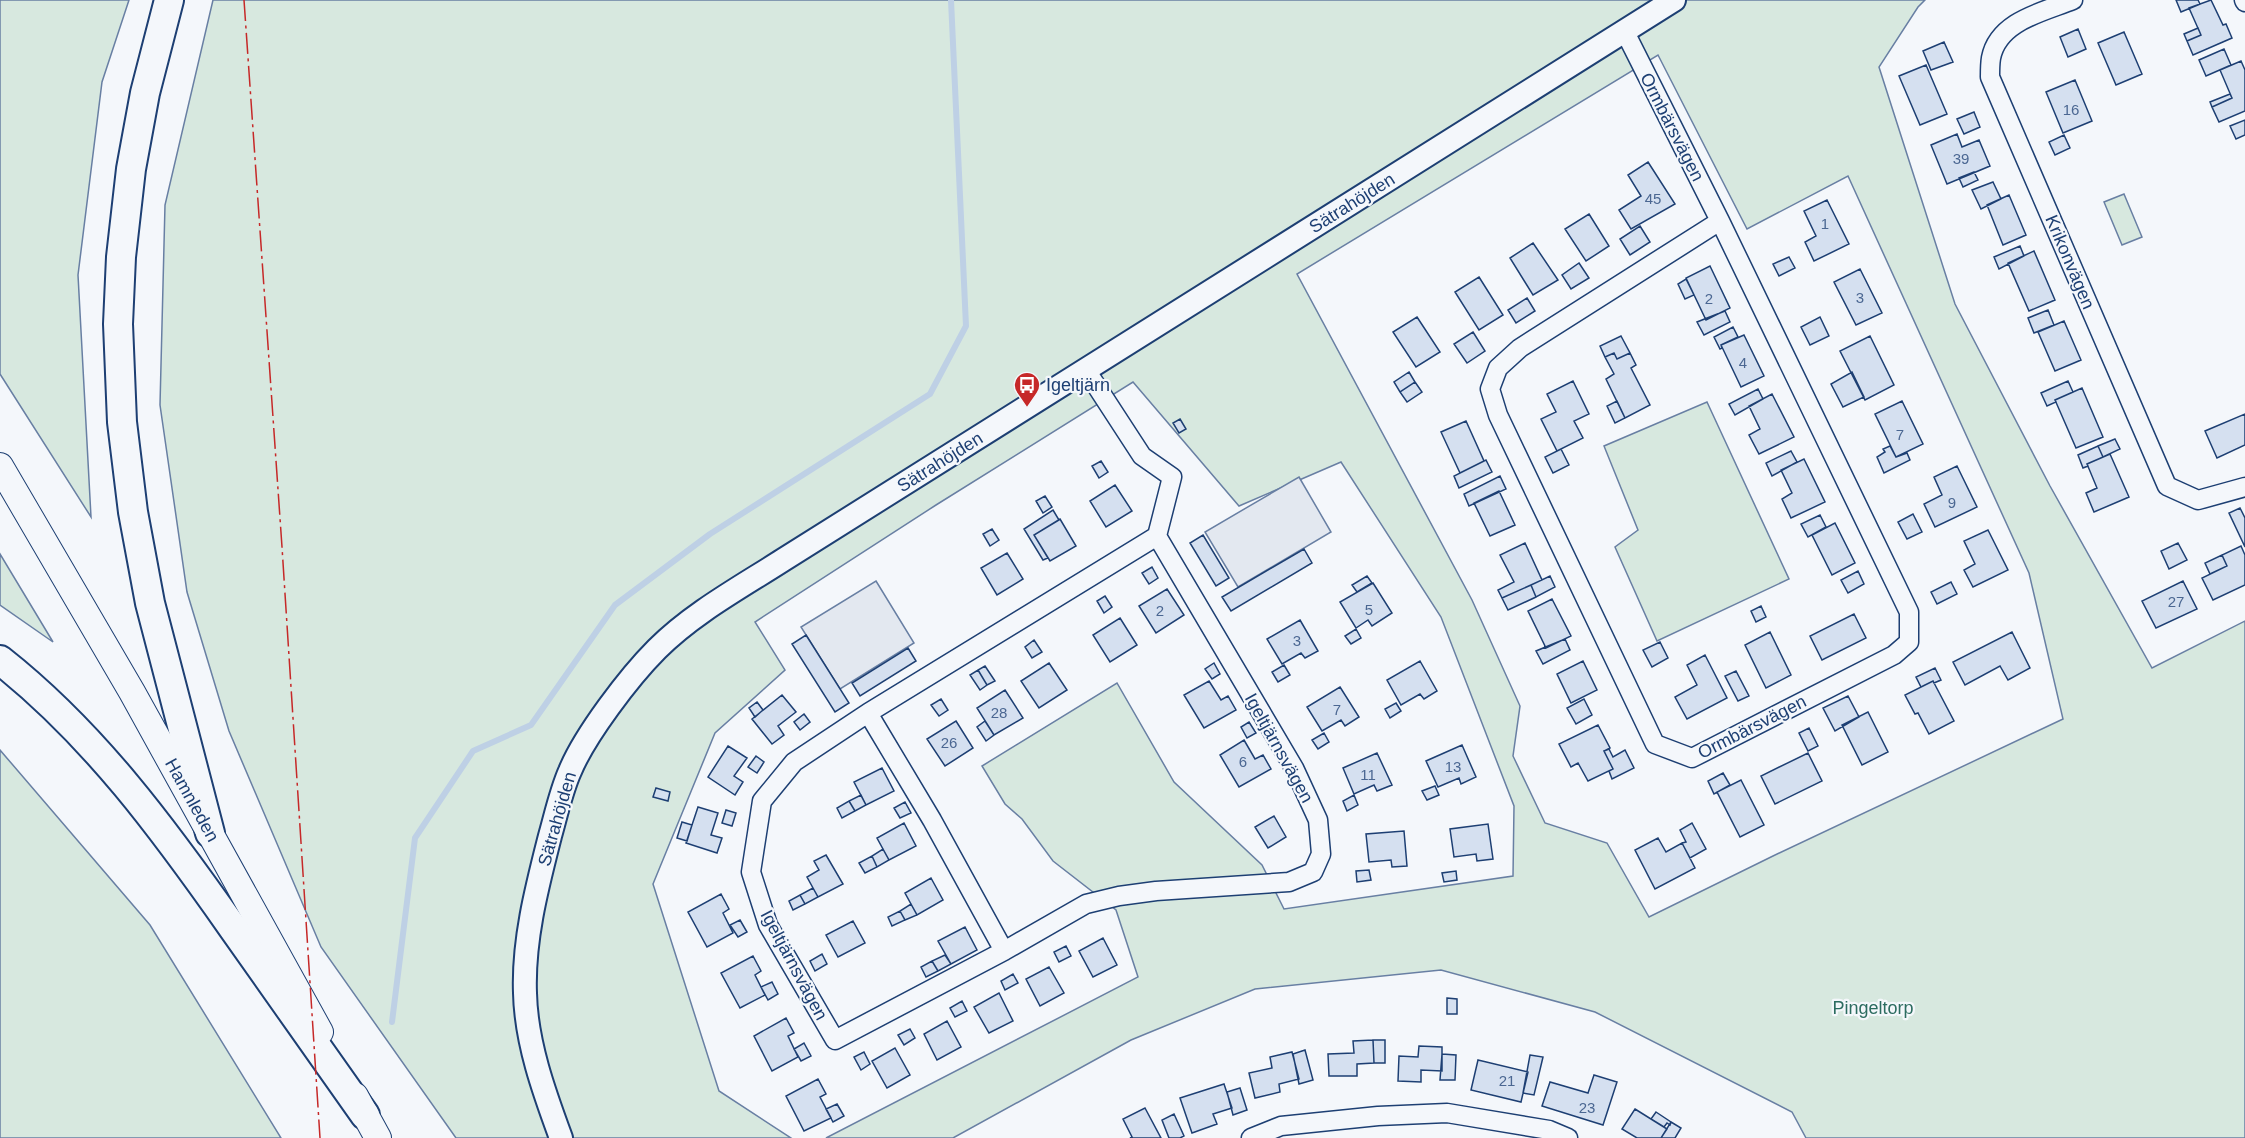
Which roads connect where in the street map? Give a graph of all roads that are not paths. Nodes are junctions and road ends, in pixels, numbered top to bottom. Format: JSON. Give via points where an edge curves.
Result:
{"nodes":[{"id":1,"x":169,"y":0,"type":"edge"},
{"id":2,"x":1674,"y":0,"type":"edge"},
{"id":3,"x":2073,"y":0,"type":"edge"},
{"id":4,"x":1625,"y":32,"type":"junction"},
{"id":5,"x":1720,"y":221,"type":"junction"},
{"id":6,"x":1086,"y":370,"type":"junction"},
{"id":7,"x":0,"y":466,"type":"edge"},
{"id":8,"x":2245,"y":487,"type":"edge"},
{"id":9,"x":1157,"y":536,"type":"junction"},
{"id":10,"x":0,"y":660,"type":"edge"},
{"id":11,"x":868,"y":713,"type":"junction"},
{"id":12,"x":210,"y":833,"type":"junction"},
{"id":13,"x":1004,"y":951,"type":"junction"},
{"id":14,"x":372,"y":1126,"type":"edge"},
{"id":15,"x":561,"y":1138,"type":"edge"},
{"id":16,"x":1251,"y":1138,"type":"edge"},
{"id":17,"x":1568,"y":1138,"type":"edge"}],
"edges":[{"from":1,"to":12,"type":"highway","via":[[145,93],[122,246],[118,324],[122,422],[150,603]]},
{"from":2,"to":4,"type":"street","name":"Sätrahöjden"},
{"from":3,"to":8,"type":"street","name":"Krikonvägen","via":[[2020,21],[2003,33],[1991,57],[1990,78],[2167,486],[2198,500]]},
{"from":4,"to":5,"type":"street","name":"Ormbärsvägen"},
{"from":4,"to":6,"type":"street","name":"Sätrahöjden"},
{"from":5,"to":5,"type":"street","name":"Ormbärsvägen","via":[[1909,612],[1909,642],[1894,655],[1692,758],[1655,744],[1498,415],[1490,389],[1498,368],[1520,348]]},
{"from":6,"to":9,"type":"street","via":[[1142,456],[1172,477]]},
{"from":6,"to":15,"type":"street","name":"Sätrahöjden","via":[[704,610],[657,648],[591,734],[570,770],[557,812],[531,920],[527,956],[525,994],[532,1048]]},
{"from":7,"to":12,"type":"main road","name":"Hamnleden"},
{"from":9,"to":11,"type":"street","name":"Igeltjärnsvägen"},
{"from":9,"to":13,"type":"street","name":"Igeltjärnsvägen","via":[[1294,768],[1318,820],[1321,854],[1313,872],[1289,882],[1156,891],[1086,904]]},
{"from":10,"to":14,"type":"highway","via":[[83,735],[137,798],[189,865]]},
{"from":11,"to":13,"type":"street"},
{"from":11,"to":13,"type":"street","name":"Igeltjärnsvägen","via":[[794,762],[762,801],[750,872],[768,925],[835,1040]]},
{"from":12,"to":14,"type":"main road","name":"Hamnleden"},
{"from":16,"to":17,"type":"street","via":[[1281,1126],[1447,1113],[1549,1130]]}]}
